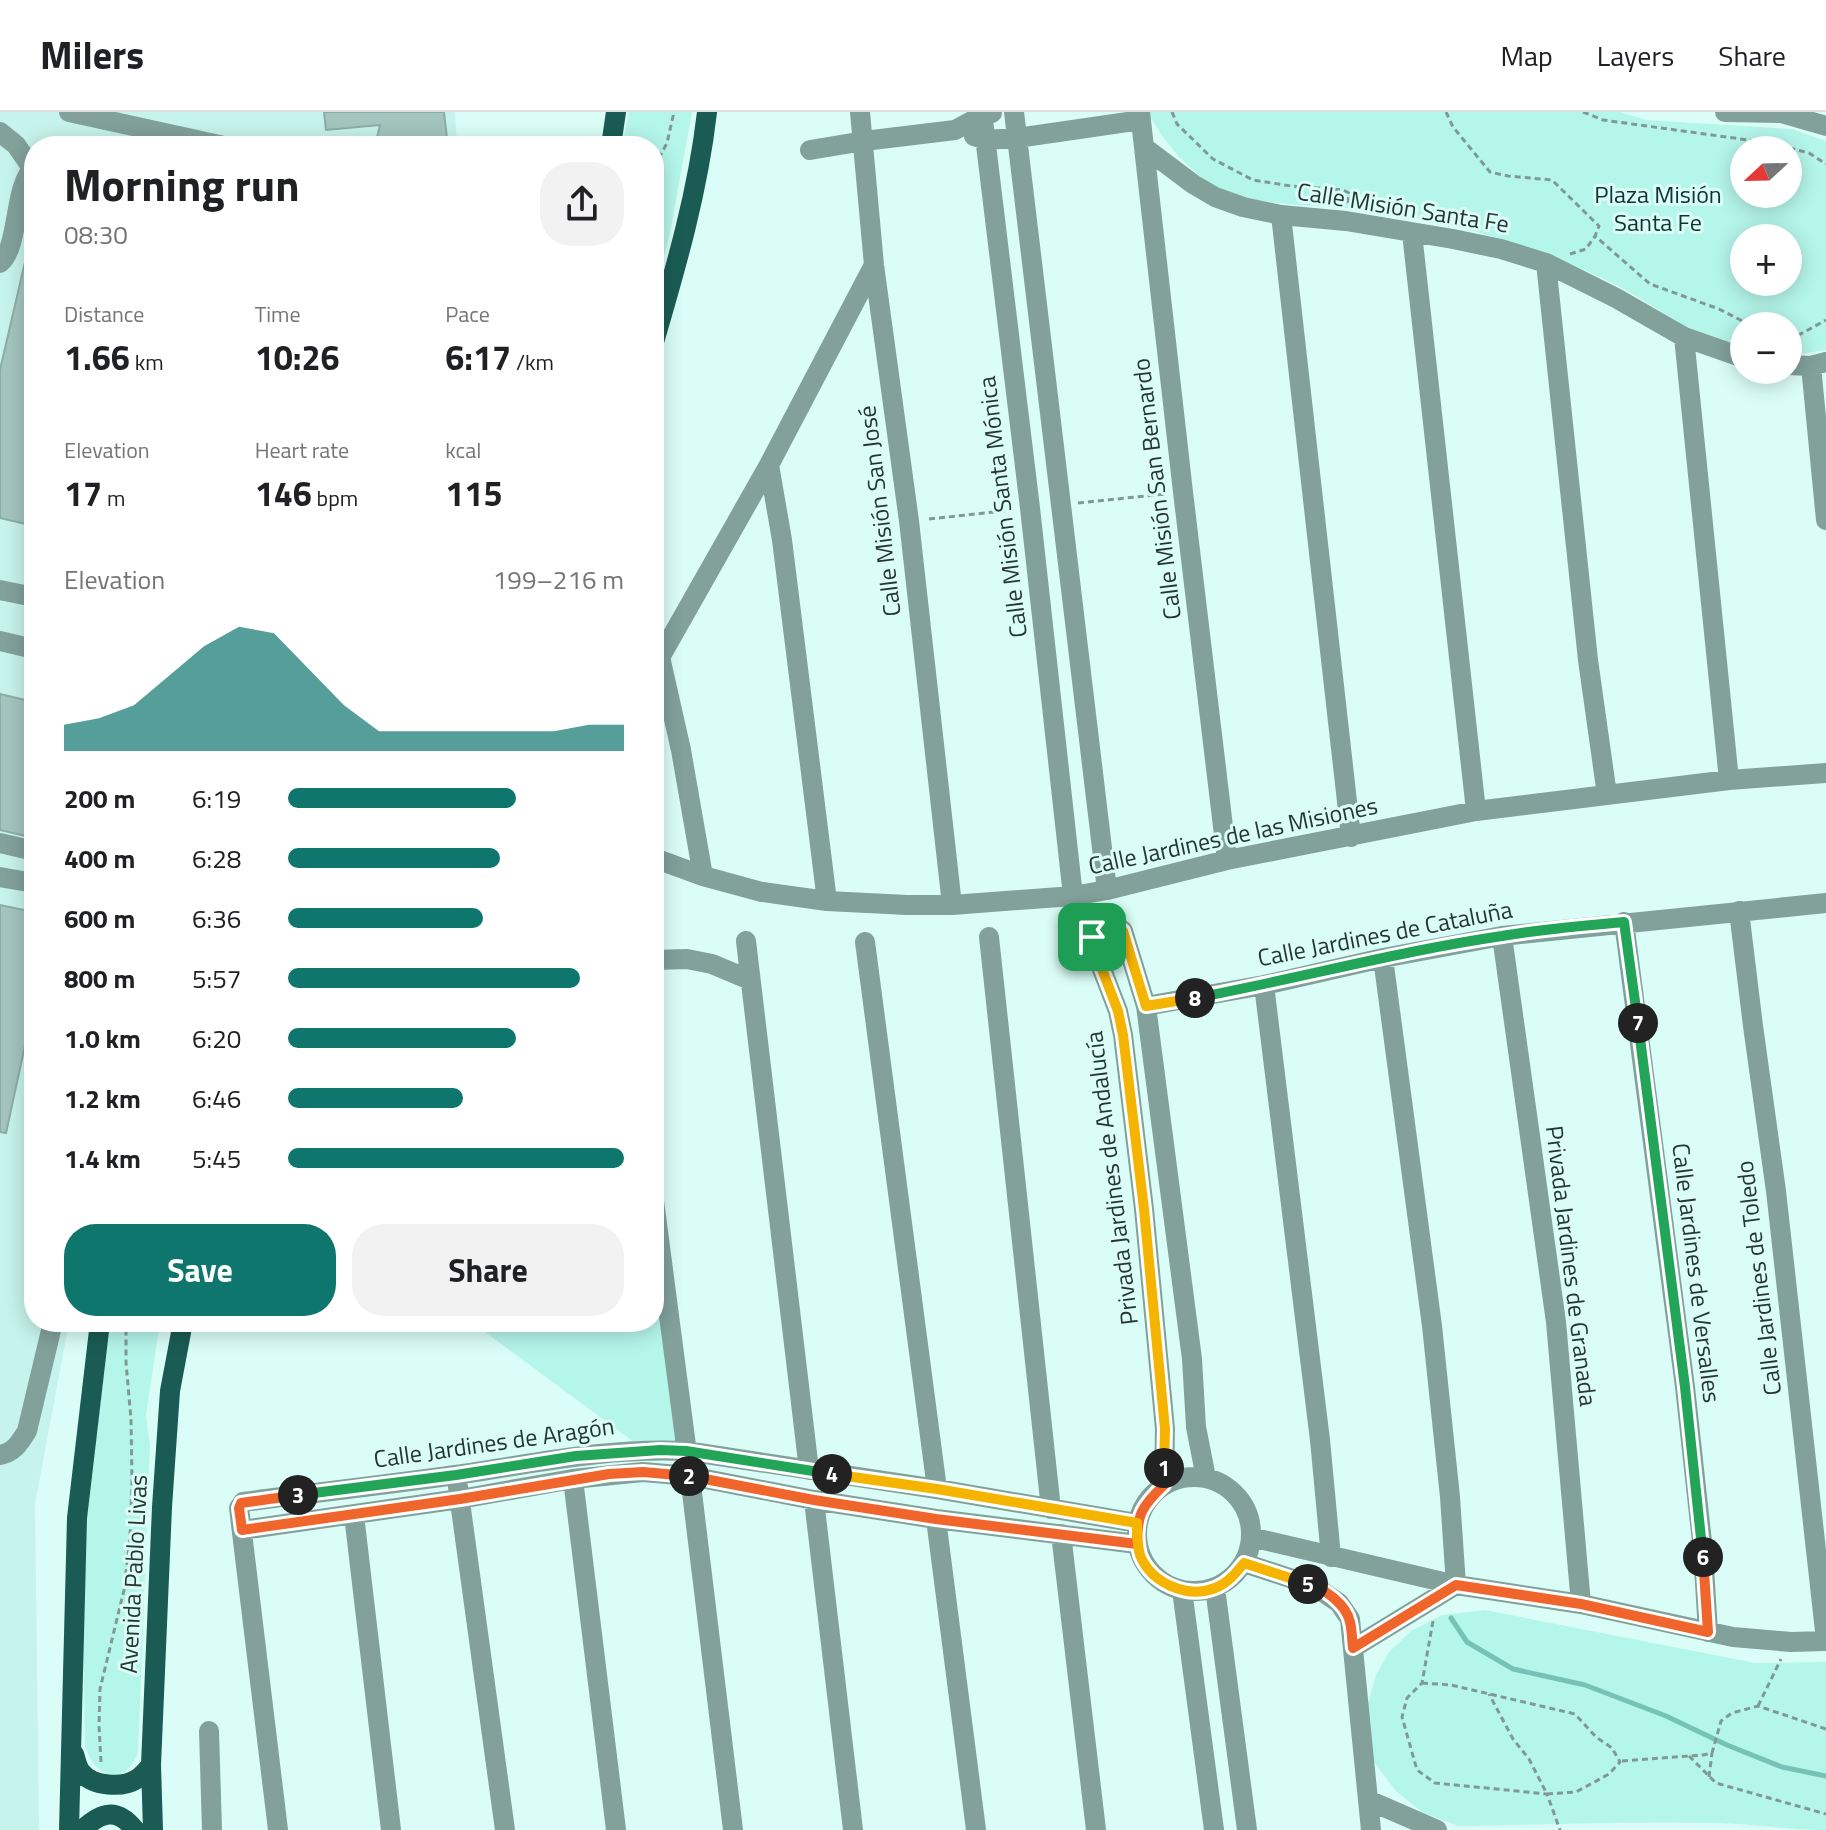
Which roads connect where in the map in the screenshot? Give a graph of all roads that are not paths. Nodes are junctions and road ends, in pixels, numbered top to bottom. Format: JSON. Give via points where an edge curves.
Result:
{"nodes":[{"id":1,"x":69,"y":112,"type":"edge"},
{"id":2,"x":616,"y":112,"type":"edge"},
{"id":3,"x":707,"y":112,"type":"edge"},
{"id":4,"x":860,"y":112,"type":"edge"},
{"id":5,"x":1014,"y":112,"type":"edge"},
{"id":6,"x":1725,"y":112,"type":"edge"},
{"id":7,"x":1781,"y":112,"type":"edge"},
{"id":8,"x":989,"y":113,"type":"edge"},
{"id":9,"x":1140,"y":116,"type":"edge"},
{"id":10,"x":1826,"y":126,"type":"edge"},
{"id":11,"x":955,"y":130,"type":"junction"},
{"id":12,"x":0,"y":132,"type":"edge"},
{"id":13,"x":178,"y":136,"type":"edge"},
{"id":14,"x":612,"y":136,"type":"edge"},
{"id":15,"x":1017,"y":138,"type":"junction"},
{"id":16,"x":986,"y":140,"type":"junction"},
{"id":17,"x":864,"y":141,"type":"junction"},
{"id":18,"x":1145,"y":148,"type":"junction"},
{"id":19,"x":810,"y":150,"type":"dead end"},
{"id":20,"x":24,"y":155,"type":"edge"},
{"id":21,"x":24,"y":185,"type":"edge"},
{"id":22,"x":1281,"y":215,"type":"junction"},
{"id":23,"x":1412,"y":233,"type":"junction"},
{"id":24,"x":0,"y":263,"type":"edge"},
{"id":25,"x":1546,"y":263,"type":"junction"},
{"id":26,"x":874,"y":265,"type":"junction"},
{"id":27,"x":664,"y":308,"type":"edge"},
{"id":28,"x":1684,"y":337,"type":"junction"},
{"id":29,"x":1730,"y":353,"type":"edge"},
{"id":30,"x":1818,"y":364,"type":"edge"},
{"id":31,"x":769,"y":465,"type":"junction"},
{"id":32,"x":1062,"y":505,"type":"junction"},
{"id":33,"x":1030,"y":508,"type":"junction"},
{"id":34,"x":1826,"y":520,"type":"edge"},
{"id":35,"x":0,"y":590,"type":"edge"},
{"id":36,"x":24,"y":595,"type":"edge"},
{"id":37,"x":0,"y":641,"type":"edge"},
{"id":38,"x":24,"y":647,"type":"edge"},
{"id":39,"x":664,"y":651,"type":"edge"},
{"id":40,"x":664,"y":688,"type":"edge"},
{"id":41,"x":1826,"y":773,"type":"edge"},
{"id":42,"x":1729,"y":780,"type":"junction"},
{"id":43,"x":1607,"y":795,"type":"junction"},
{"id":44,"x":1476,"y":811,"type":"junction"},
{"id":45,"x":1351,"y":837,"type":"junction"},
{"id":46,"x":0,"y":843,"type":"edge"},
{"id":47,"x":24,"y":849,"type":"edge"},
{"id":48,"x":1227,"y":860,"type":"junction"},
{"id":49,"x":664,"y":862,"type":"edge"},
{"id":50,"x":703,"y":876,"type":"junction"},
{"id":51,"x":0,"y":877,"type":"edge"},
{"id":52,"x":24,"y":881,"type":"edge"},
{"id":53,"x":1107,"y":890,"type":"junction"},
{"id":54,"x":1073,"y":896,"type":"junction"},
{"id":55,"x":827,"y":901,"type":"junction"},
{"id":56,"x":1826,"y":903,"type":"edge"},
{"id":57,"x":952,"y":905,"type":"junction"},
{"id":58,"x":1739,"y":911,"type":"junction"},
{"id":59,"x":1624,"y":922,"type":"junction"},
{"id":60,"x":1502,"y":936,"type":"junction"},
{"id":61,"x":989,"y":937,"type":"dead end"},
{"id":62,"x":746,"y":941,"type":"dead end"},
{"id":63,"x":865,"y":942,"type":"dead end"},
{"id":64,"x":1383,"y":958,"type":"junction"},
{"id":65,"x":664,"y":960,"type":"edge"},
{"id":66,"x":750,"y":980,"type":"junction"},
{"id":67,"x":1264,"y":985,"type":"junction"},
{"id":68,"x":1146,"y":1006,"type":"junction"},
{"id":69,"x":664,"y":1279,"type":"edge"},
{"id":70,"x":51,"y":1332,"type":"edge"},
{"id":71,"x":99,"y":1332,"type":"edge"},
{"id":72,"x":180,"y":1332,"type":"edge"},
{"id":73,"x":686,"y":1451,"type":"junction"},
{"id":74,"x":0,"y":1455,"type":"edge"},
{"id":75,"x":809,"y":1470,"type":"junction"},
{"id":76,"x":456,"y":1475,"type":"junction"},
{"id":77,"x":690,"y":1476,"type":"junction"},
{"id":78,"x":1206,"y":1478,"type":"junction"},
{"id":79,"x":573,"y":1479,"type":"junction"},
{"id":80,"x":1164,"y":1485,"type":"junction"},
{"id":81,"x":937,"y":1489,"type":"junction"},
{"id":82,"x":460,"y":1499,"type":"junction"},
{"id":83,"x":814,"y":1500,"type":"junction"},
{"id":84,"x":1051,"y":1509,"type":"junction"},
{"id":85,"x":354,"y":1515,"type":"junction"},
{"id":86,"x":936,"y":1519,"type":"junction"},
{"id":87,"x":1137,"y":1523,"type":"junction"},
{"id":88,"x":242,"y":1530,"type":"junction"},
{"id":89,"x":1061,"y":1534,"type":"junction"},
{"id":90,"x":1251,"y":1537,"type":"junction"},
{"id":91,"x":1137,"y":1544,"type":"junction"},
{"id":92,"x":1331,"y":1557,"type":"junction"},
{"id":93,"x":1244,"y":1563,"type":"junction"},
{"id":94,"x":1456,"y":1585,"type":"junction"},
{"id":95,"x":1215,"y":1588,"type":"junction"},
{"id":96,"x":1182,"y":1590,"type":"junction"},
{"id":97,"x":1581,"y":1604,"type":"junction"},
{"id":98,"x":1708,"y":1632,"type":"junction"},
{"id":99,"x":1826,"y":1640,"type":"edge"},
{"id":100,"x":1353,"y":1648,"type":"junction"},
{"id":101,"x":209,"y":1731,"type":"dead end"},
{"id":102,"x":72,"y":1750,"type":"junction"},
{"id":103,"x":151,"y":1765,"type":"junction"},
{"id":104,"x":1368,"y":1800,"type":"junction"},
{"id":105,"x":69,"y":1830,"type":"edge"},
{"id":106,"x":82,"y":1830,"type":"edge"},
{"id":107,"x":135,"y":1830,"type":"edge"},
{"id":108,"x":153,"y":1830,"type":"edge"},
{"id":109,"x":212,"y":1830,"type":"edge"},
{"id":110,"x":278,"y":1830,"type":"edge"},
{"id":111,"x":391,"y":1830,"type":"edge"},
{"id":112,"x":505,"y":1830,"type":"edge"},
{"id":113,"x":616,"y":1830,"type":"edge"},
{"id":114,"x":733,"y":1830,"type":"edge"},
{"id":115,"x":853,"y":1830,"type":"edge"},
{"id":116,"x":976,"y":1830,"type":"edge"},
{"id":117,"x":1096,"y":1830,"type":"edge"},
{"id":118,"x":1214,"y":1830,"type":"edge"},
{"id":119,"x":1247,"y":1830,"type":"edge"},
{"id":120,"x":1371,"y":1830,"type":"edge"},
{"id":121,"x":1437,"y":1830,"type":"edge"}],
"edges":[{"from":1,"to":13,"type":"street"},
{"from":2,"to":14,"type":"main road"},
{"from":3,"to":27,"type":"main road"},
{"from":4,"to":17,"type":"street","name":"Calle Misión San José"},
{"from":5,"to":15,"type":"street"},
{"from":6,"to":7,"type":"street"},
{"from":7,"to":10,"type":"street"},
{"from":8,"to":11,"type":"street"},
{"from":8,"to":16,"type":"street","name":"Calle Misión Santa Mónica"},
{"from":9,"to":15,"type":"street"},
{"from":9,"to":18,"type":"street","name":"Calle Misión San Bernardo"},
{"from":11,"to":16,"type":"street"},
{"from":11,"to":17,"type":"street"},
{"from":12,"to":20,"type":"street"},
{"from":15,"to":16,"type":"street"},
{"from":15,"to":32,"type":"street"},
{"from":16,"to":33,"type":"street","name":"Calle Misión Santa Mónica"},
{"from":17,"to":19,"type":"street"},
{"from":17,"to":26,"type":"street","name":"Calle Misión San José"},
{"from":18,"to":22,"type":"street","name":"Calle Misión Santa Fe","via":[[1215,197]]},
{"from":18,"to":48,"type":"street","name":"Calle Misión San Bernardo"},
{"from":21,"to":24,"type":"street"},
{"from":22,"to":23,"type":"street","name":"Calle Misión Santa Fe"},
{"from":22,"to":45,"type":"street"},
{"from":23,"to":25,"type":"street","name":"Calle Misión Santa Fe"},
{"from":23,"to":44,"type":"street"},
{"from":25,"to":28,"type":"street","name":"Calle Misión Santa Fe"},
{"from":25,"to":43,"type":"street"},
{"from":26,"to":31,"type":"street"},
{"from":26,"to":57,"type":"street","name":"Calle Misión San José"},
{"from":28,"to":29,"type":"street","name":"Calle Misión Santa Fe"},
{"from":28,"to":42,"type":"street"},
{"from":30,"to":34,"type":"street"},
{"from":31,"to":39,"type":"street"},
{"from":31,"to":55,"type":"street"},
{"from":32,"to":33,"type":"street"},
{"from":32,"to":53,"type":"street"},
{"from":33,"to":54,"type":"street","name":"Calle Misión Santa Mónica"},
{"from":35,"to":36,"type":"street"},
{"from":37,"to":38,"type":"street"},
{"from":40,"to":50,"type":"street","via":[[681,750]]},
{"from":41,"to":42,"type":"street","name":"Calle Jardines de las Misiones"},
{"from":42,"to":43,"type":"street","name":"Calle Jardines de las Misiones"},
{"from":43,"to":44,"type":"street","name":"Calle Jardines de las Misiones"},
{"from":44,"to":45,"type":"street","name":"Calle Jardines de las Misiones"},
{"from":45,"to":48,"type":"street","name":"Calle Jardines de las Misiones"},
{"from":46,"to":47,"type":"street"},
{"from":48,"to":53,"type":"street","name":"Calle Jardines de las Misiones"},
{"from":49,"to":50,"type":"street","name":"Calle Jardines de las Misiones"},
{"from":50,"to":55,"type":"street","name":"Calle Jardines de las Misiones","via":[[762,892]]},
{"from":51,"to":52,"type":"street"},
{"from":53,"to":54,"type":"street","name":"Calle Jardines de las Misiones"},
{"from":54,"to":57,"type":"street","name":"Calle Jardines de las Misiones"},
{"from":55,"to":57,"type":"street","name":"Calle Jardines de las Misiones"},
{"from":56,"to":58,"type":"street","name":"Calle Jardines de Cataluña"},
{"from":58,"to":59,"type":"street","name":"Calle Jardines de Cataluña"},
{"from":58,"to":99,"type":"street","name":"Calle Jardines de Toledo"},
{"from":59,"to":60,"type":"street","name":"Calle Jardines de Cataluña"},
{"from":59,"to":98,"type":"street","name":"Calle Jardines de Versalles","via":[[1686,1402]]},
{"from":60,"to":64,"type":"street","name":"Calle Jardines de Cataluña"},
{"from":60,"to":97,"type":"street","name":"Privada Jardines de Granada","via":[[1556,1322]]},
{"from":61,"to":84,"type":"street"},
{"from":62,"to":66,"type":"street"},
{"from":63,"to":81,"type":"street"},
{"from":64,"to":67,"type":"street","name":"Calle Jardines de Cataluña"},
{"from":64,"to":94,"type":"street","via":[[1432,1326]]},
{"from":65,"to":66,"type":"street","via":[[712,964]]},
{"from":66,"to":75,"type":"street"},
{"from":67,"to":68,"type":"street","name":"Calle Jardines de Cataluña"},
{"from":67,"to":92,"type":"street"},
{"from":68,"to":78,"type":"street","name":"Privada Jardines de Andalucía"},
{"from":68,"to":80,"type":"street","name":"Privada Jardines de Andalucía","via":[[1123,931],[1113,924],[1098,927],[1093,946],[1123,1035],[1142,1193],[1165,1429]]},
{"from":69,"to":73,"type":"street"},
{"from":70,"to":74,"type":"street","via":[[27,1431],[19,1445]]},
{"from":71,"to":102,"type":"main road","via":[[77,1518]]},
{"from":72,"to":103,"type":"main road","name":"Avenida Pablo Livas","via":[[162,1507]]},
{"from":73,"to":75,"type":"street","name":"Calle Jardines de Aragón"},
{"from":73,"to":76,"type":"street","name":"Calle Jardines de Aragón","via":[[576,1456]]},
{"from":73,"to":77,"type":"street"},
{"from":75,"to":81,"type":"street","name":"Calle Jardines de Aragón"},
{"from":76,"to":82,"type":"street"},
{"from":76,"to":88,"type":"street","name":"Calle Jardines de Aragón","via":[[243,1502]]},
{"from":77,"to":79,"type":"street","name":"Calle Jardines de Aragón","via":[[643,1472]]},
{"from":77,"to":83,"type":"street","name":"Calle Jardines de Aragón"},
{"from":77,"to":114,"type":"street"},
{"from":78,"to":80,"type":"street","via":[[1184,1477]]},
{"from":78,"to":90,"type":"street","via":[[1239,1499],[1249,1517]]},
{"from":79,"to":82,"type":"street","name":"Calle Jardines de Aragón"},
{"from":79,"to":113,"type":"street"},
{"from":80,"to":87,"type":"street","via":[[1147,1501]]},
{"from":81,"to":84,"type":"street","name":"Calle Jardines de Aragón"},
{"from":82,"to":85,"type":"street","name":"Calle Jardines de Aragón"},
{"from":82,"to":112,"type":"street"},
{"from":83,"to":86,"type":"street","name":"Calle Jardines de Aragón"},
{"from":83,"to":115,"type":"street"},
{"from":84,"to":87,"type":"street","name":"Calle Jardines de Aragón"},
{"from":85,"to":88,"type":"street","name":"Calle Jardines de Aragón"},
{"from":85,"to":111,"type":"street"},
{"from":86,"to":89,"type":"street","name":"Calle Jardines de Aragón"},
{"from":86,"to":116,"type":"street"},
{"from":87,"to":91,"type":"street"},
{"from":88,"to":110,"type":"street"},
{"from":89,"to":91,"type":"street","name":"Calle Jardines de Aragón"},
{"from":89,"to":117,"type":"street"},
{"from":90,"to":92,"type":"street"},
{"from":90,"to":93,"type":"street"},
{"from":91,"to":96,"type":"street","via":[[1151,1572]]},
{"from":92,"to":94,"type":"street"},
{"from":93,"to":95,"type":"street"},
{"from":93,"to":100,"type":"street","via":[[1324,1591],[1350,1619]]},
{"from":94,"to":97,"type":"street"},
{"from":94,"to":100,"type":"street"},
{"from":95,"to":96,"type":"street"},
{"from":95,"to":119,"type":"street"},
{"from":96,"to":118,"type":"street"},
{"from":97,"to":98,"type":"street"},
{"from":98,"to":99,"type":"street","via":[[1788,1642]]},
{"from":100,"to":104,"type":"street"},
{"from":101,"to":109,"type":"street"},
{"from":102,"to":103,"type":"main road","via":[[85,1776],[103,1784],[134,1781]]},
{"from":102,"to":105,"type":"main road"},
{"from":103,"to":108,"type":"main road","name":"Avenida Pablo Livas"},
{"from":104,"to":120,"type":"street"},
{"from":104,"to":121,"type":"street"},
{"from":106,"to":107,"type":"main road","via":[[109,1814]]}]}
